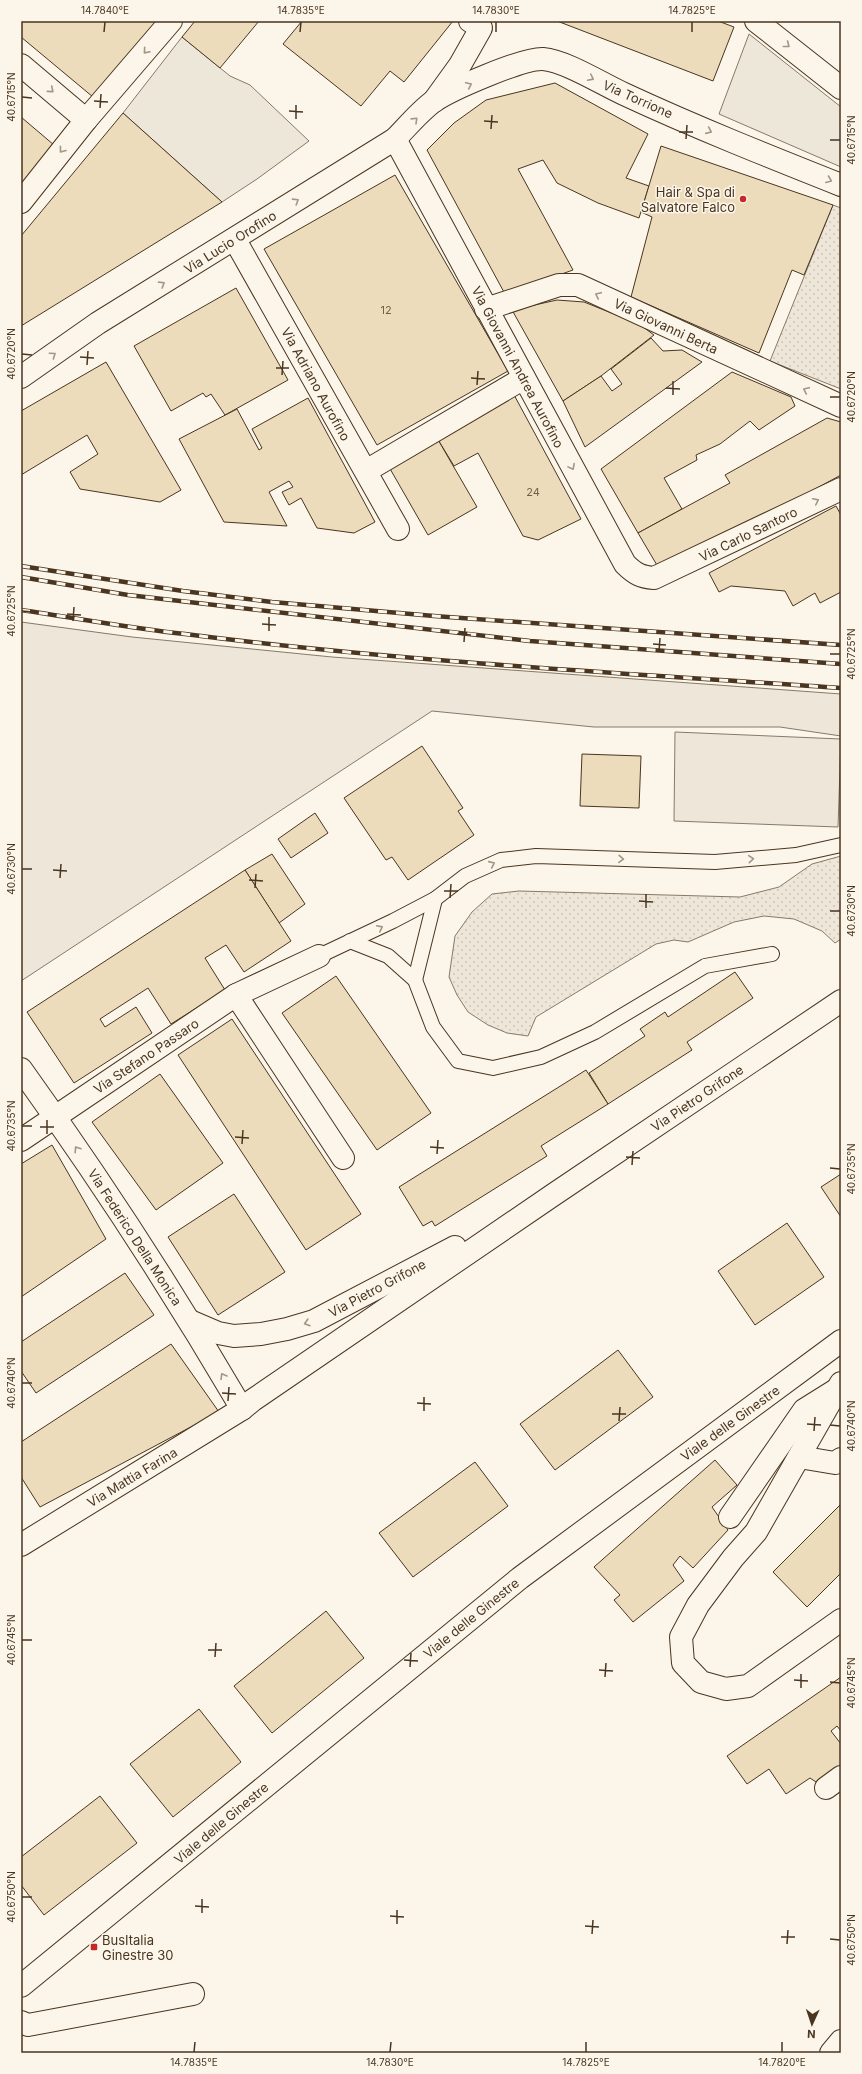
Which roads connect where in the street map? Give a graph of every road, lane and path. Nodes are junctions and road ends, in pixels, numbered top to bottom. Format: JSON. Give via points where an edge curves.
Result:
{"nodes":[{"id":1,"x":171,"y":21,"type":"edge"},
{"id":2,"x":756,"y":21,"type":"edge"},
{"id":3,"x":478,"y":23,"type":"edge"},
{"id":4,"x":21,"y":65,"type":"edge"},
{"id":5,"x":841,"y":88,"type":"edge"},
{"id":6,"x":434,"y":101,"type":"junction"},
{"id":7,"x":86,"y":120,"type":"junction"},
{"id":8,"x":395,"y":139,"type":"junction"},
{"id":9,"x":841,"y":185,"type":"edge"},
{"id":10,"x":21,"y":202,"type":"edge"},
{"id":11,"x":235,"y":240,"type":"junction"},
{"id":12,"x":486,"y":309,"type":"junction"},
{"id":13,"x":21,"y":377,"type":"edge"},
{"id":14,"x":524,"y":378,"type":"junction"},
{"id":15,"x":841,"y":406,"type":"edge"},
{"id":16,"x":366,"y":471,"type":"junction"},
{"id":17,"x":841,"y":489,"type":"edge"},
{"id":18,"x":398,"y":529,"type":"dead end"},
{"id":19,"x":654,"y":578,"type":"joint"},
{"id":20,"x":841,"y":845,"type":"edge"},
{"id":21,"x":435,"y":899,"type":"junction"},
{"id":22,"x":350,"y":941,"type":"junction"},
{"id":23,"x":772,"y":954,"type":"dead end"},
{"id":24,"x":319,"y":956,"type":"joint"},
{"id":25,"x":415,"y":980,"type":"junction"},
{"id":26,"x":236,"y":995,"type":"junction"},
{"id":27,"x":841,"y":1001,"type":"edge"},
{"id":28,"x":21,"y":1069,"type":"edge"},
{"id":29,"x":56,"y":1117,"type":"junction"},
{"id":30,"x":21,"y":1140,"type":"edge"},
{"id":31,"x":343,"y":1158,"type":"dead end"},
{"id":32,"x":553,"y":1195,"type":"junction"},
{"id":33,"x":190,"y":1321,"type":"junction"},
{"id":34,"x":841,"y":1341,"type":"edge"},
{"id":35,"x":839,"y":1386,"type":"edge"},
{"id":36,"x":242,"y":1409,"type":"junction"},
{"id":37,"x":799,"y":1457,"type":"junction"},
{"id":38,"x":841,"y":1460,"type":"edge"},
{"id":39,"x":730,"y":1517,"type":"dead end"},
{"id":40,"x":21,"y":1545,"type":"edge"},
{"id":41,"x":841,"y":1620,"type":"edge"},
{"id":42,"x":21,"y":1986,"type":"edge"},
{"id":43,"x":193,"y":1994,"type":"dead end"},
{"id":44,"x":21,"y":2022,"type":"edge"},
{"id":45,"x":841,"y":2041,"type":"edge"},
{"id":46,"x":831,"y":2053,"type":"edge"}],
"edges":[{"from":1,"to":7,"type":"street","one_way":true},
{"from":2,"to":5,"type":"street","one_way":true},
{"from":3,"to":6,"type":"street","via":[[460,65]]},
{"from":4,"to":7,"type":"street","one_way":true},
{"from":8,"to":6,"type":"street","name":"Via Lucio Orofino","one_way":true},
{"from":6,"to":9,"type":"street","name":"Via Torrione","one_way":true,"via":[[504,69],[544,59],[557,62],[623,94]]},
{"from":7,"to":10,"type":"street","one_way":true},
{"from":11,"to":8,"type":"street","name":"Via Lucio Orofino","one_way":true},
{"from":8,"to":12,"type":"street","name":"Via Giovanni Andrea Aurofino"},
{"from":13,"to":11,"type":"street","name":"Via Lucio Orofino","one_way":true,"via":[[98,323]]},
{"from":11,"to":16,"type":"street","name":"Via Adriano Aurofino"},
{"from":12,"to":14,"type":"street","name":"Via Giovanni Andrea Aurofino"},
{"from":15,"to":12,"type":"street","name":"Via Giovanni Berta","one_way":true,"via":[[578,285],[559,285]]},
{"from":14,"to":16,"type":"street"},
{"from":14,"to":19,"type":"street","name":"Via Giovanni Andrea Aurofino","one_way":true,"via":[[625,564],[640,577]]},
{"from":16,"to":18,"type":"street","name":"Via Adriano Aurofino"},
{"from":19,"to":17,"type":"street","name":"Via Carlo Santoro","one_way":true},
{"from":21,"to":20,"type":"lane","one_way":true,"via":[[465,876],[501,860],[536,856],[716,862],[796,855]]},
{"from":22,"to":21,"type":"lane","one_way":true},
{"from":21,"to":25,"type":"lane"},
{"from":22,"to":24,"type":"lane"},
{"from":22,"to":25,"type":"lane","via":[[388,956]]},
{"from":23,"to":25,"type":"lane","via":[[705,966],[595,1032],[541,1057],[493,1068],[458,1061],[433,1027]]},
{"from":24,"to":26,"type":"street","name":"Via Stefano Passaro"},
{"from":26,"to":29,"type":"street","name":"Via Stefano Passaro"},
{"from":26,"to":31,"type":"street"},
{"from":27,"to":32,"type":"street","name":"Via Pietro Grifone"},
{"from":28,"to":29,"type":"street","name":"Via Federico Della Monica"},
{"from":29,"to":30,"type":"street","name":"Via Stefano Passaro"},
{"from":33,"to":29,"type":"street","name":"Via Federico Della Monica","one_way":true},
{"from":32,"to":33,"type":"street","name":"Via Pietro Grifone","one_way":true,"via":[[314,1321],[261,1334],[234,1336],[218,1333]]},
{"from":32,"to":36,"type":"street","name":"Via Pietro Grifone"},
{"from":36,"to":33,"type":"street","name":"Via Federico Della Monica","one_way":true},
{"from":34,"to":42,"type":"street","name":"Viale delle Ginestre","via":[[520,1578]]},
{"from":35,"to":37,"type":"street"},
{"from":35,"to":39,"type":"street","via":[[804,1410]]},
{"from":36,"to":40,"type":"street","name":"Via Mattia Farina"},
{"from":37,"to":38,"type":"street","via":[[836,1463]]},
{"from":37,"to":41,"type":"street","via":[[756,1532],[698,1605],[682,1637],[683,1663],[702,1682],[726,1689],[748,1686]]},
{"from":43,"to":44,"type":"street","via":[[28,2025]]},
{"from":45,"to":46,"type":"street"}]}
